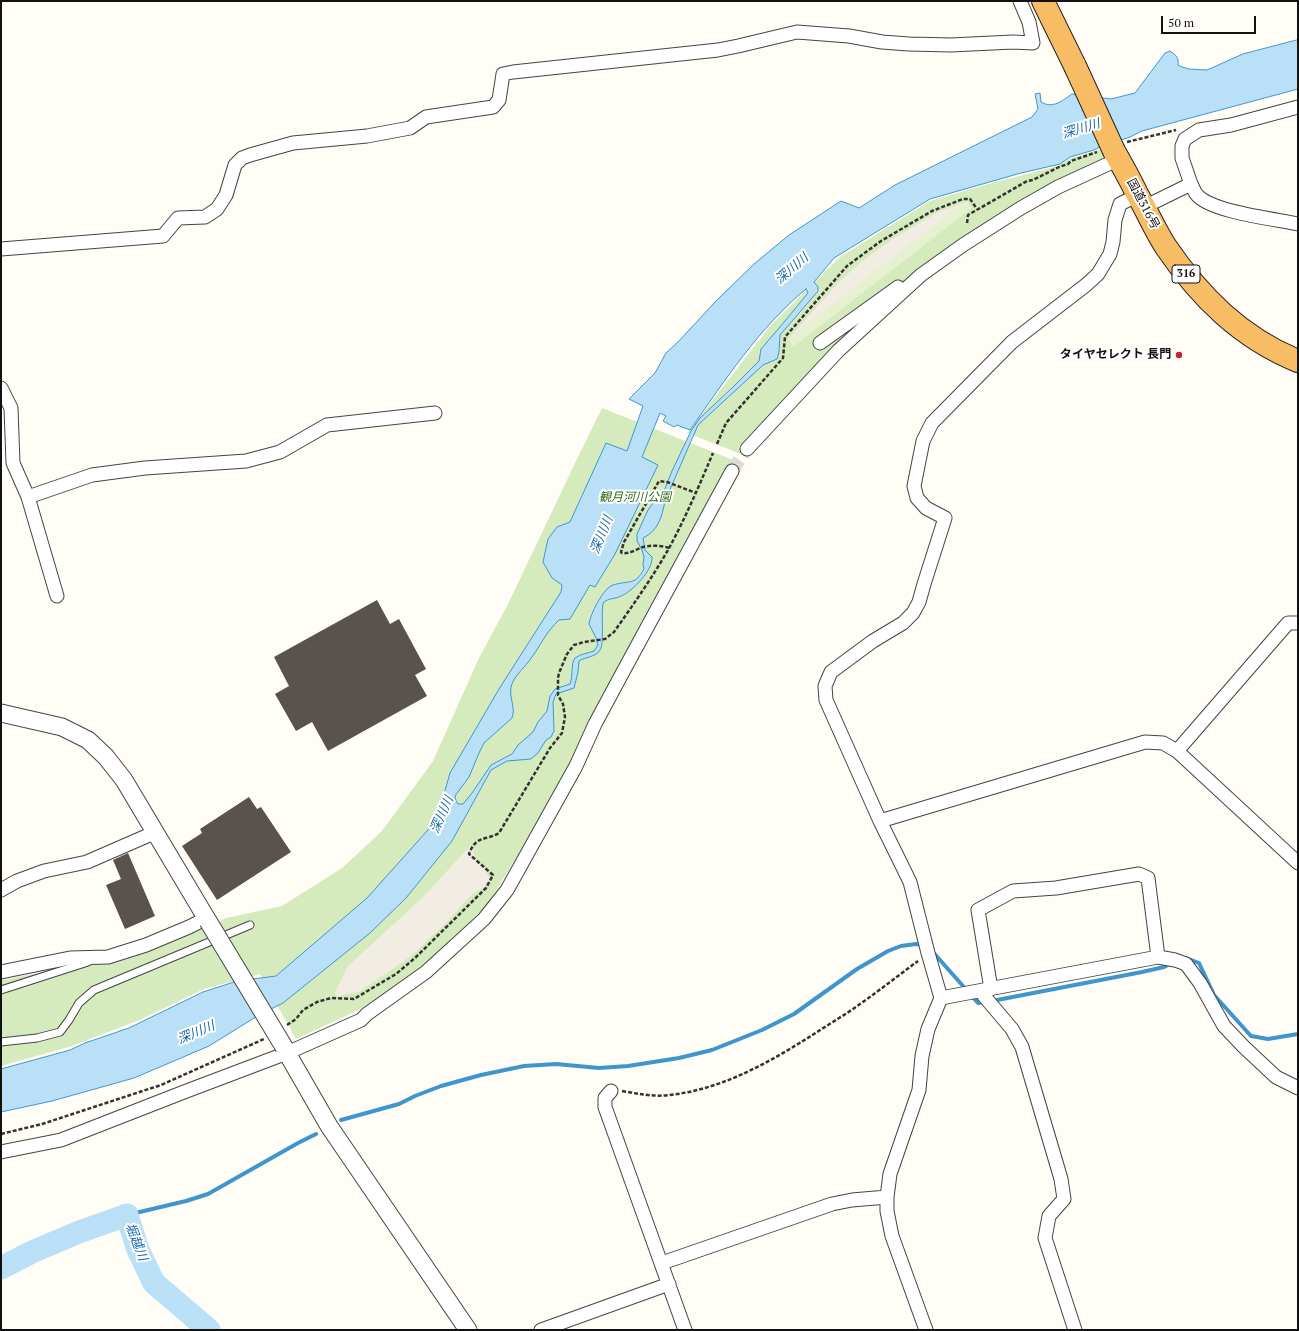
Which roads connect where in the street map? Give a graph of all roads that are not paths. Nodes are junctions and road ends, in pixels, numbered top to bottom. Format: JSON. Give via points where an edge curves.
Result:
{"nodes":[{"id":1,"x":1020,"y":1,"type":"edge"},
{"id":2,"x":1043,"y":1,"type":"edge"},
{"id":3,"x":1298,"y":108,"type":"edge"},
{"id":4,"x":1117,"y":155,"type":"junction"},
{"id":5,"x":1191,"y":184,"type":"junction"},
{"id":6,"x":1141,"y":201,"type":"junction"},
{"id":7,"x":1298,"y":224,"type":"edge"},
{"id":8,"x":1,"y":249,"type":"edge"},
{"id":9,"x":911,"y":284,"type":"junction"},
{"id":10,"x":820,"y":343,"type":"dead end"},
{"id":11,"x":1298,"y":361,"type":"edge"},
{"id":12,"x":1,"y":388,"type":"edge"},
{"id":13,"x":435,"y":413,"type":"dead end"},
{"id":14,"x":747,"y":449,"type":"tunnel mouth"},
{"id":15,"x":732,"y":471,"type":"tunnel mouth"},
{"id":16,"x":28,"y":497,"type":"junction"},
{"id":17,"x":56,"y":596,"type":"dead end"},
{"id":18,"x":1298,"y":623,"type":"edge"},
{"id":19,"x":1,"y":714,"type":"edge"},
{"id":20,"x":1177,"y":751,"type":"junction"},
{"id":21,"x":880,"y":820,"type":"junction"},
{"id":22,"x":156,"y":832,"type":"junction"},
{"id":23,"x":1298,"y":863,"type":"edge"},
{"id":24,"x":1,"y":890,"type":"edge"},
{"id":25,"x":207,"y":919,"type":"junction"},
{"id":26,"x":250,"y":925,"type":"dead end"},
{"id":27,"x":1158,"y":957,"type":"junction"},
{"id":28,"x":102,"y":958,"type":"junction"},
{"id":29,"x":1,"y":972,"type":"edge"},
{"id":30,"x":1,"y":990,"type":"edge"},
{"id":31,"x":988,"y":990,"type":"junction"},
{"id":32,"x":941,"y":998,"type":"junction"},
{"id":33,"x":1,"y":1042,"type":"edge"},
{"id":34,"x":285,"y":1050,"type":"junction"},
{"id":35,"x":1298,"y":1088,"type":"edge"},
{"id":36,"x":611,"y":1091,"type":"road end"},
{"id":37,"x":1,"y":1152,"type":"edge"},
{"id":38,"x":887,"y":1197,"type":"junction"},
{"id":39,"x":662,"y":1263,"type":"junction"},
{"id":40,"x":669,"y":1284,"type":"junction"},
{"id":41,"x":468,"y":1330,"type":"edge"},
{"id":42,"x":541,"y":1330,"type":"edge"},
{"id":43,"x":685,"y":1330,"type":"edge"},
{"id":44,"x":926,"y":1330,"type":"edge"},
{"id":45,"x":1075,"y":1330,"type":"edge"}],
"edges":[{"from":1,"to":8,"type":"street","via":[[1029,22],[1033,43],[909,44],[797,32],[718,50],[502,74],[499,100],[493,107],[426,117],[403,130],[293,143],[242,158],[235,165],[226,195],[217,210],[205,217],[178,218],[163,236]]},
{"from":2,"to":4,"type":"highway","name":"国道316号","number":"316","bridge":true},
{"from":3,"to":5,"type":"street","via":[[1231,125],[1199,130],[1185,139],[1182,158]]},
{"from":4,"to":6,"type":"highway","name":"国道316号","number":"316"},
{"from":4,"to":9,"type":"street","via":[[1021,208],[963,245]]},
{"from":5,"to":6,"type":"street"},
{"from":5,"to":7,"type":"street","via":[[1197,195],[1224,210]]},
{"from":6,"to":11,"type":"highway","name":"国道316号","number":"316","via":[[1166,247],[1211,304],[1262,343]]},
{"from":6,"to":21,"type":"street","via":[[1120,204],[1114,220],[1110,254],[1098,274],[1012,342],[932,423],[923,441],[914,486],[917,498],[926,508],[945,518],[919,602],[903,623],[831,672],[825,686],[826,700]]},
{"from":9,"to":10,"type":"street","via":[[897,287]]},
{"from":9,"to":14,"type":"street","via":[[838,351]]},
{"from":12,"to":16,"type":"street","via":[[11,408],[13,463]]},
{"from":13,"to":16,"type":"street","via":[[327,425],[280,452],[246,461],[145,468],[92,475]]},
{"from":15,"to":34,"type":"street","via":[[595,724],[576,766],[507,890],[484,919],[426,972],[361,1020]]},
{"from":16,"to":17,"type":"street"},
{"from":18,"to":20,"type":"street","via":[[1288,623]]},
{"from":19,"to":22,"type":"street","via":[[62,727],[88,740],[106,757],[124,780]]},
{"from":20,"to":21,"type":"street","via":[[1163,743],[1145,742]]},
{"from":20,"to":23,"type":"street"},
{"from":21,"to":32,"type":"street","via":[[910,882]]},
{"from":22,"to":24,"type":"street","via":[[87,862],[44,871],[16,881]]},
{"from":22,"to":25,"type":"street"},
{"from":25,"to":28,"type":"street","via":[[146,945]]},
{"from":25,"to":34,"type":"street","bridge":true},
{"from":26,"to":33,"type":"lane","via":[[94,990],[79,1003],[60,1032],[37,1038]]},
{"from":27,"to":31,"type":"street"},
{"from":27,"to":31,"type":"street","via":[[1148,878],[1139,874],[1056,888],[1012,891],[978,910]]},
{"from":27,"to":35,"type":"street","via":[[1186,964],[1200,983],[1224,1026],[1276,1077]]},
{"from":28,"to":29,"type":"street","via":[[70,958]]},
{"from":28,"to":30,"type":"lane"},
{"from":31,"to":32,"type":"street"},
{"from":31,"to":45,"type":"street","via":[[984,996],[1012,1029],[1022,1047],[1061,1179],[1064,1199],[1049,1216],[1045,1238]]},
{"from":32,"to":38,"type":"street","via":[[928,1029],[919,1090],[890,1174]]},
{"from":34,"to":37,"type":"street","via":[[61,1140]]},
{"from":34,"to":41,"type":"street","via":[[329,1126]]},
{"from":36,"to":39,"type":"street","via":[[605,1098],[605,1107]]},
{"from":38,"to":39,"type":"street","via":[[832,1204]]},
{"from":38,"to":44,"type":"street","via":[[892,1236]]},
{"from":39,"to":40,"type":"street"},
{"from":40,"to":42,"type":"street"},
{"from":40,"to":43,"type":"street"}]}
